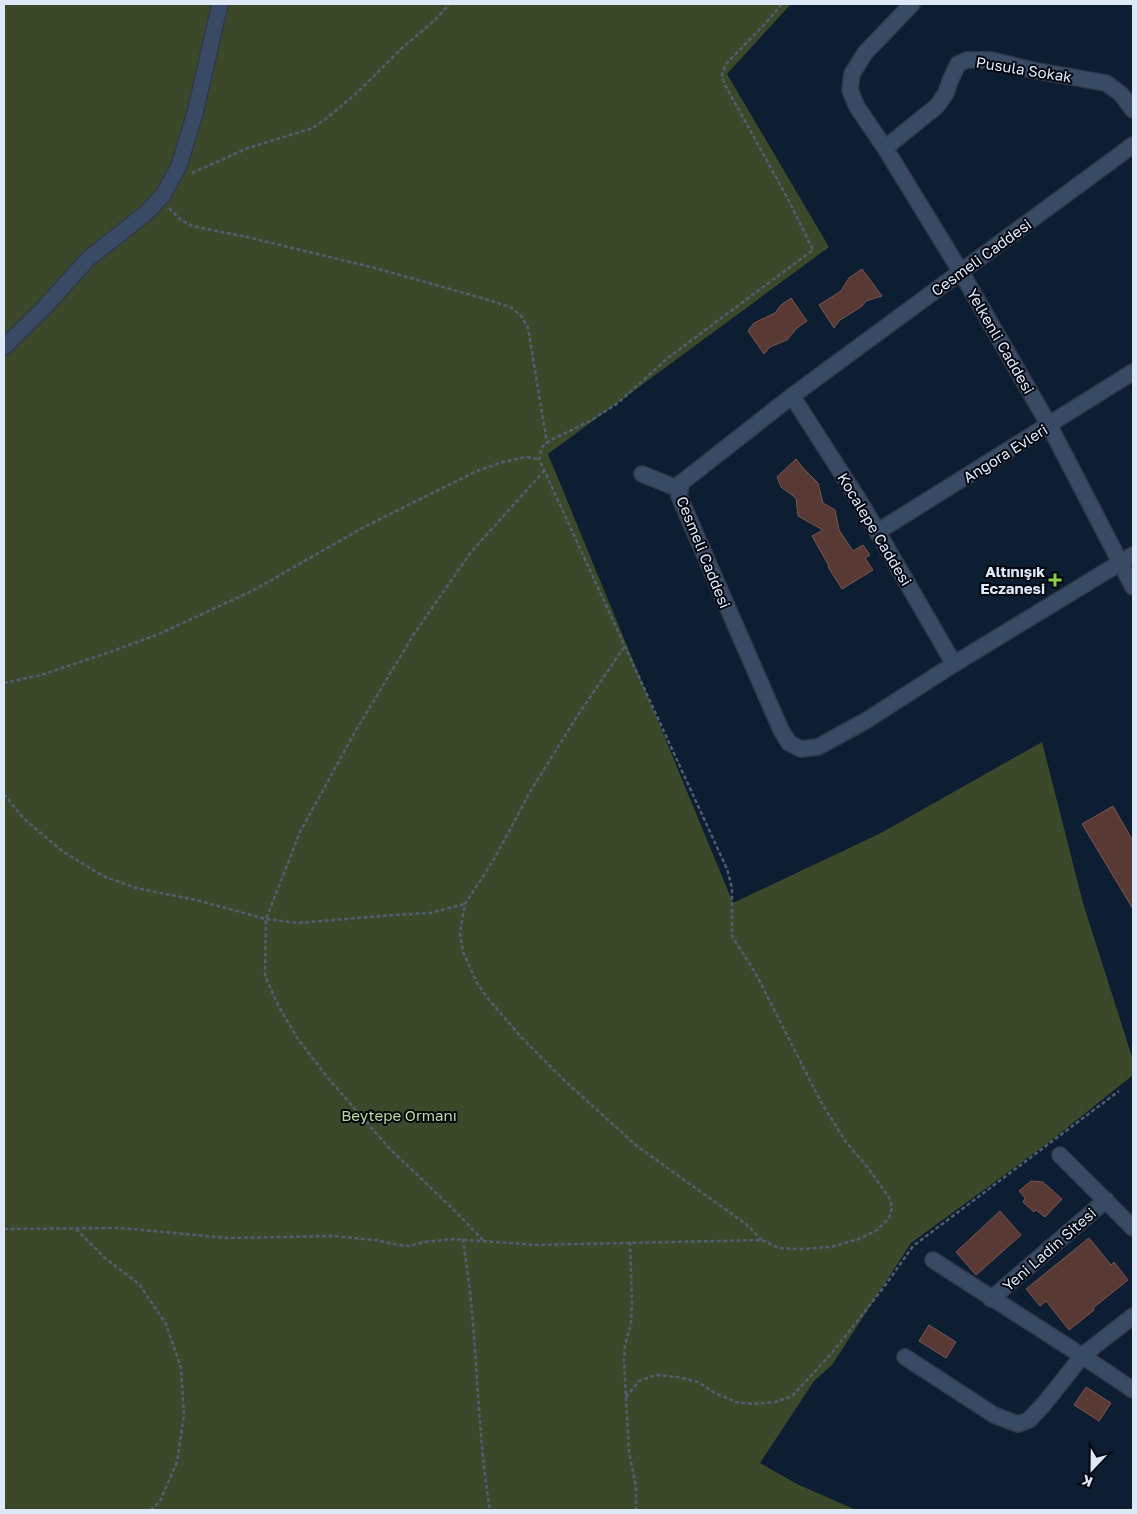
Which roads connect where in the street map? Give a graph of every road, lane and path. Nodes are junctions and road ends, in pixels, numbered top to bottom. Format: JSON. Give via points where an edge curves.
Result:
{"nodes":[{"id":1,"x":220,"y":4,"type":"edge"},
{"id":2,"x":449,"y":4,"type":"edge"},
{"id":3,"x":782,"y":4,"type":"edge"},
{"id":4,"x":912,"y":4,"type":"edge"},
{"id":5,"x":1133,"y":110,"type":"edge"},
{"id":6,"x":1133,"y":145,"type":"edge"},
{"id":7,"x":885,"y":148,"type":"junction"},
{"id":8,"x":191,"y":174,"type":"dead end"},
{"id":9,"x":163,"y":195,"type":"junction"},
{"id":10,"x":961,"y":272,"type":"junction"},
{"id":11,"x":4,"y":347,"type":"edge"},
{"id":12,"x":1133,"y":372,"type":"edge"},
{"id":13,"x":792,"y":396,"type":"junction"},
{"id":14,"x":1049,"y":425,"type":"junction"},
{"id":15,"x":547,"y":443,"type":"junction"},
{"id":16,"x":539,"y":459,"type":"junction"},
{"id":17,"x":544,"y":471,"type":"junction"},
{"id":18,"x":642,"y":474,"type":"dead end"},
{"id":19,"x":679,"y":489,"type":"junction"},
{"id":20,"x":877,"y":532,"type":"junction"},
{"id":21,"x":1127,"y":559,"type":"edge"},
{"id":22,"x":1133,"y":587,"type":"edge"},
{"id":23,"x":625,"y":647,"type":"junction"},
{"id":24,"x":954,"y":664,"type":"junction"},
{"id":25,"x":4,"y":683,"type":"edge"},
{"id":26,"x":4,"y":794,"type":"edge"},
{"id":27,"x":465,"y":904,"type":"junction"},
{"id":28,"x":266,"y":919,"type":"junction"},
{"id":29,"x":1119,"y":1091,"type":"dead end"},
{"id":30,"x":1060,"y":1155,"type":"dead end"},
{"id":31,"x":1106,"y":1200,"type":"junction"},
{"id":32,"x":1133,"y":1228,"type":"edge"},
{"id":33,"x":76,"y":1229,"type":"junction"},
{"id":34,"x":4,"y":1230,"type":"edge"},
{"id":35,"x":463,"y":1240,"type":"junction"},
{"id":36,"x":762,"y":1240,"type":"junction"},
{"id":37,"x":484,"y":1241,"type":"junction"},
{"id":38,"x":630,"y":1242,"type":"junction"},
{"id":39,"x":933,"y":1260,"type":"dead end"},
{"id":40,"x":991,"y":1299,"type":"junction"},
{"id":41,"x":1133,"y":1316,"type":"edge"},
{"id":42,"x":1083,"y":1355,"type":"junction"},
{"id":43,"x":905,"y":1357,"type":"dead end"},
{"id":44,"x":1133,"y":1390,"type":"edge"},
{"id":45,"x":626,"y":1397,"type":"junction"},
{"id":46,"x":151,"y":1510,"type":"edge"},
{"id":47,"x":490,"y":1510,"type":"edge"},
{"id":48,"x":636,"y":1510,"type":"edge"}],
"edges":[{"from":1,"to":9,"type":"street","via":[[195,113],[179,166]]},
{"from":2,"to":8,"type":"path","via":[[359,91],[313,128],[248,148]]},
{"from":3,"to":15,"type":"path","via":[[726,64],[722,74],[813,250],[669,357],[618,403],[590,422]]},
{"from":4,"to":7,"type":"street","name":"Yelkenli Caddesi","via":[[865,53],[852,74],[850,90]]},
{"from":5,"to":7,"type":"street","name":"Pusula Sokak","via":[[1121,94],[1106,83],[991,60],[967,60],[958,64],[937,106]]},
{"from":6,"to":10,"type":"street","name":"Cesmeli Caddesi"},
{"from":7,"to":10,"type":"street","name":"Yelkenli Caddesi"},
{"from":9,"to":11,"type":"street","via":[[146,213],[88,259]]},
{"from":9,"to":15,"type":"path","via":[[169,208],[192,226],[375,268],[512,308],[528,328]]},
{"from":10,"to":13,"type":"street","name":"Cesmeli Caddesi"},
{"from":10,"to":14,"type":"street","name":"Yelkenli Caddesi"},
{"from":12,"to":14,"type":"street","name":"Angora Evleri"},
{"from":13,"to":19,"type":"street","name":"Cesmeli Caddesi","via":[[681,482]]},
{"from":13,"to":20,"type":"street","name":"Kocalepe Caddesi"},
{"from":14,"to":20,"type":"street","name":"Angora Evleri"},
{"from":14,"to":21,"type":"street","name":"Yelkenli Caddesi"},
{"from":15,"to":16,"type":"path","via":[[542,447]]},
{"from":16,"to":17,"type":"path"},
{"from":16,"to":25,"type":"path","via":[[526,457],[477,471],[364,527],[254,590],[159,634],[41,675]]},
{"from":17,"to":23,"type":"path"},
{"from":17,"to":28,"type":"path","via":[[471,552],[414,634],[354,732],[300,832]]},
{"from":18,"to":19,"type":"street"},
{"from":19,"to":24,"type":"street","name":"Cesmeli Caddesi","via":[[681,503],[789,743],[801,749],[818,747]]},
{"from":20,"to":24,"type":"street","name":"Kocalepe Caddesi"},
{"from":21,"to":22,"type":"street","name":"Yelkenli Caddesi"},
{"from":21,"to":24,"type":"street","name":"Cesmeli Caddesi"},
{"from":23,"to":27,"type":"path","via":[[576,718]]},
{"from":23,"to":36,"type":"path","via":[[727,869],[732,888],[732,936],[756,974],[822,1104],[846,1142],[890,1199],[889,1218],[859,1239],[801,1250],[779,1248]]},
{"from":26,"to":28,"type":"path","via":[[23,818],[62,851],[103,876],[136,888]]},
{"from":27,"to":28,"type":"path","via":[[430,913],[298,923]]},
{"from":27,"to":36,"type":"path","via":[[460,933],[471,971],[490,1001],[523,1039],[638,1147],[746,1224]]},
{"from":28,"to":37,"type":"path","via":[[265,976],[298,1039],[389,1148]]},
{"from":29,"to":45,"type":"path","via":[[913,1246],[832,1353],[792,1396],[775,1402],[736,1402],[698,1382],[655,1375],[639,1381]]},
{"from":30,"to":31,"type":"street"},
{"from":31,"to":32,"type":"street"},
{"from":31,"to":40,"type":"street","name":"Yeni Ladin Sitesi"},
{"from":33,"to":34,"type":"path"},
{"from":33,"to":35,"type":"path","via":[[121,1228],[228,1238],[332,1236],[409,1246]]},
{"from":33,"to":46,"type":"path","via":[[105,1258],[139,1284],[166,1324],[181,1368],[184,1415],[177,1462],[160,1502]]},
{"from":35,"to":37,"type":"path"},
{"from":35,"to":47,"type":"path"},
{"from":36,"to":38,"type":"path"},
{"from":37,"to":38,"type":"path","via":[[535,1245]]},
{"from":38,"to":45,"type":"path","via":[[631,1324],[624,1361]]},
{"from":39,"to":40,"type":"street"},
{"from":40,"to":42,"type":"street"},
{"from":41,"to":42,"type":"street"},
{"from":42,"to":43,"type":"street","via":[[1029,1420],[1018,1424],[994,1415]]},
{"from":42,"to":44,"type":"street"},
{"from":45,"to":48,"type":"path"}]}
